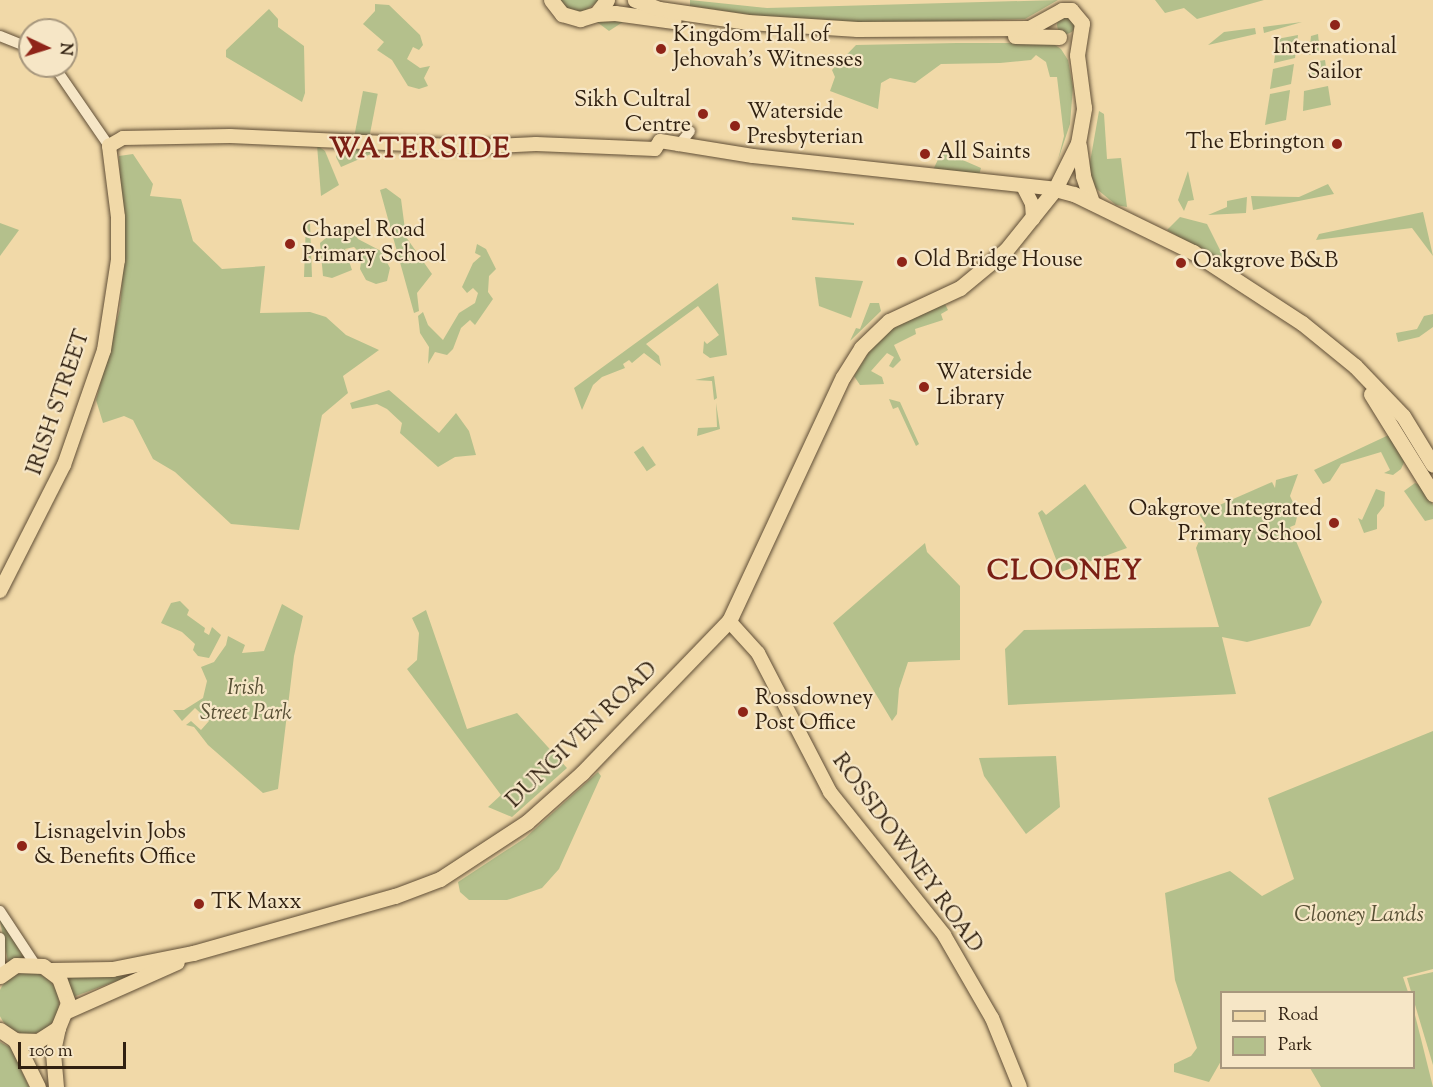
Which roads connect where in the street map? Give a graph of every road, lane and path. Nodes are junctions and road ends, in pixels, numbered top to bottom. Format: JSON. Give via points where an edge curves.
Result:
{"nodes":[{"id":1,"x":551,"y":0,"type":"edge"},
{"id":2,"x":607,"y":0,"type":"edge"},
{"id":3,"x":635,"y":0,"type":"edge"},
{"id":4,"x":596,"y":14,"type":"junction"},
{"id":5,"x":1054,"y":16,"type":"junction"},
{"id":6,"x":1079,"y":33,"type":"junction"},
{"id":7,"x":0,"y":36,"type":"edge"},
{"id":8,"x":1061,"y":38,"type":"junction"},
{"id":9,"x":18,"y":43,"type":"edge"},
{"id":10,"x":1077,"y":55,"type":"junction"},
{"id":11,"x":62,"y":78,"type":"edge"},
{"id":12,"x":690,"y":131,"type":"dead end"},
{"id":13,"x":1078,"y":143,"type":"junction"},
{"id":14,"x":109,"y":146,"type":"junction"},
{"id":15,"x":677,"y":146,"type":"junction"},
{"id":16,"x":1023,"y":186,"type":"junction"},
{"id":17,"x":1055,"y":189,"type":"junction"},
{"id":18,"x":1097,"y":205,"type":"junction"},
{"id":19,"x":1033,"y":219,"type":"junction"},
{"id":20,"x":1331,"y":345,"type":"junction"},
{"id":21,"x":1429,"y":470,"type":"edge"},
{"id":22,"x":1433,"y":494,"type":"edge"},
{"id":23,"x":0,"y":591,"type":"edge"},
{"id":24,"x":729,"y":621,"type":"junction"},
{"id":25,"x":0,"y":911,"type":"edge"},
{"id":26,"x":0,"y":938,"type":"edge"},
{"id":27,"x":193,"y":953,"type":"junction"},
{"id":28,"x":35,"y":964,"type":"junction"},
{"id":29,"x":51,"y":970,"type":"junction"},
{"id":30,"x":0,"y":976,"type":"edge"},
{"id":31,"x":67,"y":1011,"type":"junction"},
{"id":32,"x":58,"y":1028,"type":"junction"},
{"id":33,"x":5,"y":1035,"type":"edge"},
{"id":34,"x":38,"y":1087,"type":"edge"},
{"id":35,"x":56,"y":1087,"type":"edge"},
{"id":36,"x":1020,"y":1087,"type":"edge"}],
"edges":[{"from":1,"to":4,"type":"highway","via":[[562,14],[572,18]]},
{"from":2,"to":4,"type":"highway"},
{"from":3,"to":5,"type":"highway","via":[[659,9],[748,22],[857,29],[1029,28]]},
{"from":4,"to":8,"type":"highway","via":[[615,12],[748,31],[856,38]]},
{"from":5,"to":6,"type":"highway","via":[[1065,9],[1074,11],[1081,20]]},
{"from":5,"to":8,"type":"highway","via":[[1053,28]]},
{"from":6,"to":8,"type":"highway"},
{"from":6,"to":10,"type":"highway"},
{"from":7,"to":9,"type":"street"},
{"from":8,"to":10,"type":"highway"},
{"from":10,"to":13,"type":"highway","via":[[1084,95]]},
{"from":11,"to":14,"type":"street"},
{"from":12,"to":15,"type":"street"},
{"from":13,"to":17,"type":"highway","name":"DUNGIVEN ROAD"},
{"from":13,"to":18,"type":"highway","via":[[1083,177]]},
{"from":14,"to":15,"type":"main road","via":[[123,138],[230,136],[475,147]]},
{"from":14,"to":23,"type":"main road","name":"IRISH STREET","via":[[118,217],[118,260],[104,350],[64,465]]},
{"from":15,"to":16,"type":"main road"},
{"from":16,"to":17,"type":"main road"},
{"from":16,"to":19,"type":"main road","via":[[1032,204]]},
{"from":17,"to":18,"type":"highway"},
{"from":17,"to":19,"type":"highway","name":"DUNGIVEN ROAD"},
{"from":18,"to":20,"type":"highway","via":[[1193,252]]},
{"from":19,"to":24,"type":"highway","name":"DUNGIVEN ROAD","via":[[988,267],[960,288],[889,321],[861,348],[843,377]]},
{"from":20,"to":21,"type":"highway","via":[[1403,416]]},
{"from":20,"to":22,"type":"highway","via":[[1376,400]]},
{"from":24,"to":27,"type":"highway","name":"DUNGIVEN ROAD","via":[[582,772],[527,822],[488,850],[440,879],[395,896]]},
{"from":24,"to":36,"type":"main road","name":"ROSSDOWNEY ROAD","via":[[758,653],[830,792],[944,935],[992,1018]]},
{"from":25,"to":28,"type":"street"},
{"from":26,"to":30,"type":"street"},
{"from":27,"to":29,"type":"highway","name":"DUNGIVEN ROAD","via":[[112,969]]},
{"from":27,"to":31,"type":"highway","name":"DUNGIVEN ROAD"},
{"from":28,"to":29,"type":"highway"},
{"from":28,"to":30,"type":"highway","via":[[16,965]]},
{"from":29,"to":31,"type":"highway","via":[[64,987]]},
{"from":31,"to":32,"type":"highway"},
{"from":32,"to":33,"type":"highway","via":[[38,1041]]},
{"from":32,"to":35,"type":"highway","via":[[52,1051]]},
{"from":33,"to":34,"type":"highway"}]}
